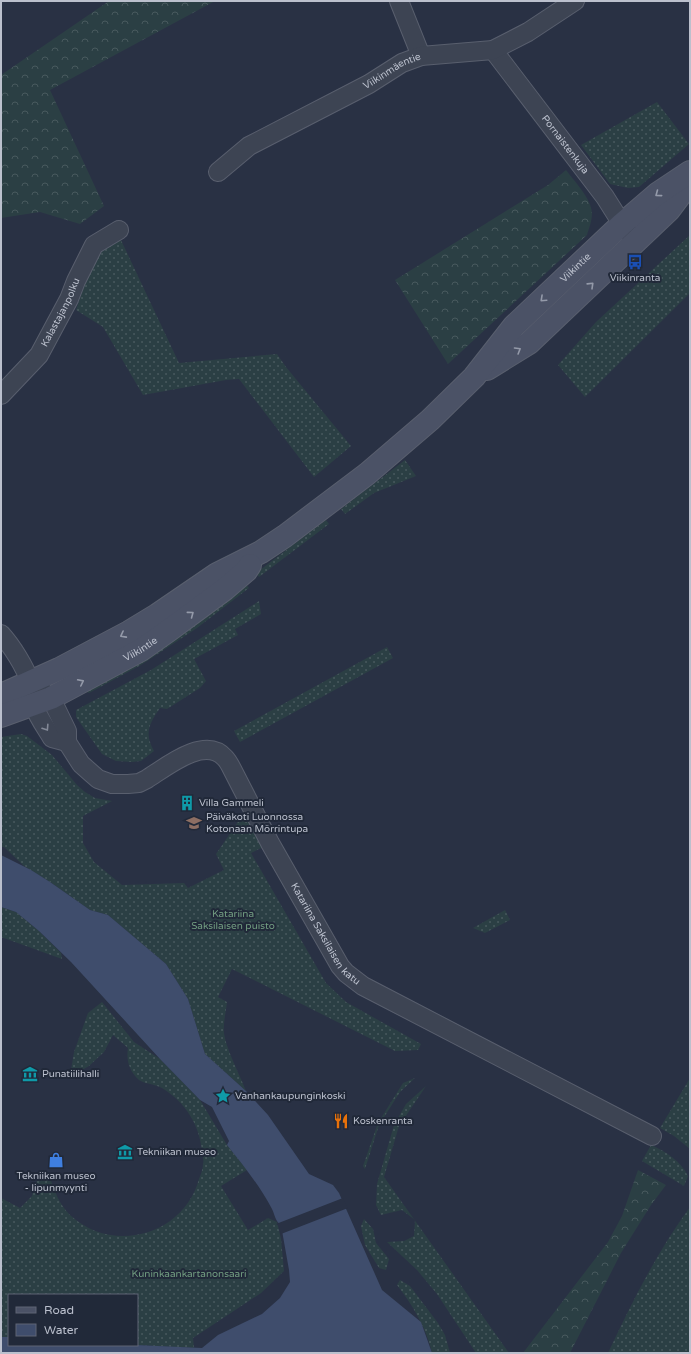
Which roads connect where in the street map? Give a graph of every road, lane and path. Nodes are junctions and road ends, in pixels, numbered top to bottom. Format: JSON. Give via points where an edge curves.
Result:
{"nodes":[{"id":1,"x":399,"y":1,"type":"edge"},
{"id":2,"x":575,"y":1,"type":"edge"},
{"id":3,"x":493,"y":50,"type":"junction"},
{"id":4,"x":421,"y":56,"type":"junction"},
{"id":5,"x":218,"y":172,"type":"dead end"},
{"id":6,"x":690,"y":172,"type":"edge"},
{"id":7,"x":690,"y":182,"type":"edge"},
{"id":8,"x":622,"y":224,"type":"junction"},
{"id":9,"x":119,"y":230,"type":"dead end"},
{"id":10,"x":636,"y":241,"type":"junction"},
{"id":11,"x":474,"y":377,"type":"junction"},
{"id":12,"x":1,"y":395,"type":"edge"},
{"id":13,"x":261,"y":552,"type":"junction"},
{"id":14,"x":1,"y":634,"type":"edge"},
{"id":15,"x":30,"y":682,"type":"junction"},
{"id":16,"x":1,"y":695,"type":"edge"},
{"id":17,"x":42,"y":701,"type":"junction"},
{"id":18,"x":1,"y":716,"type":"edge"},
{"id":19,"x":652,"y":1136,"type":"dead end"}],
"edges":[{"from":1,"to":4,"type":"street"},
{"from":2,"to":3,"type":"street","name":"Viikinmäentie","via":[[528,32]]},
{"from":3,"to":4,"type":"street","name":"Viikinmäentie"},
{"from":3,"to":8,"type":"street","name":"Pornaistenkuja","via":[[608,200]]},
{"from":4,"to":5,"type":"street","name":"Viikinmäentie","via":[[402,63],[369,84],[249,146]]},
{"from":6,"to":8,"type":"main road","name":"Viikintie","one_way":true,"via":[[657,194]]},
{"from":7,"to":10,"type":"main road","name":"Viikintie","via":[[669,210]]},
{"from":8,"to":10,"type":"street","name":"Pornaistenkuja"},
{"from":8,"to":11,"type":"main road","name":"Viikintie","one_way":true,"via":[[514,326]]},
{"from":9,"to":12,"type":"street","name":"Kalastajanpolku","via":[[94,245],[39,356]]},
{"from":11,"to":10,"type":"main road","name":"Viikintie","one_way":true,"via":[[529,343]]},
{"from":11,"to":13,"type":"main road","name":"Viikintie","via":[[430,420],[367,474]]},
{"from":13,"to":15,"type":"main road","name":"Viikintie","one_way":true,"via":[[217,574],[129,632]]},
{"from":17,"to":13,"type":"main road","name":"Viikintie","one_way":true,"via":[[141,650],[225,589],[246,571]]},
{"from":14,"to":15,"type":"street","via":[[8,641]]},
{"from":15,"to":16,"type":"main road","name":"Viikintie"},
{"from":15,"to":17,"type":"street"},
{"from":17,"to":18,"type":"main road","name":"Viikintie"},
{"from":17,"to":19,"type":"street","name":"Katariina Saksilaisen katu","via":[[52,738],[67,742],[90,772],[98,779],[112,784],[139,783],[195,751],[217,752],[225,758],[232,769],[270,843],[346,973],[363,986]]}]}
